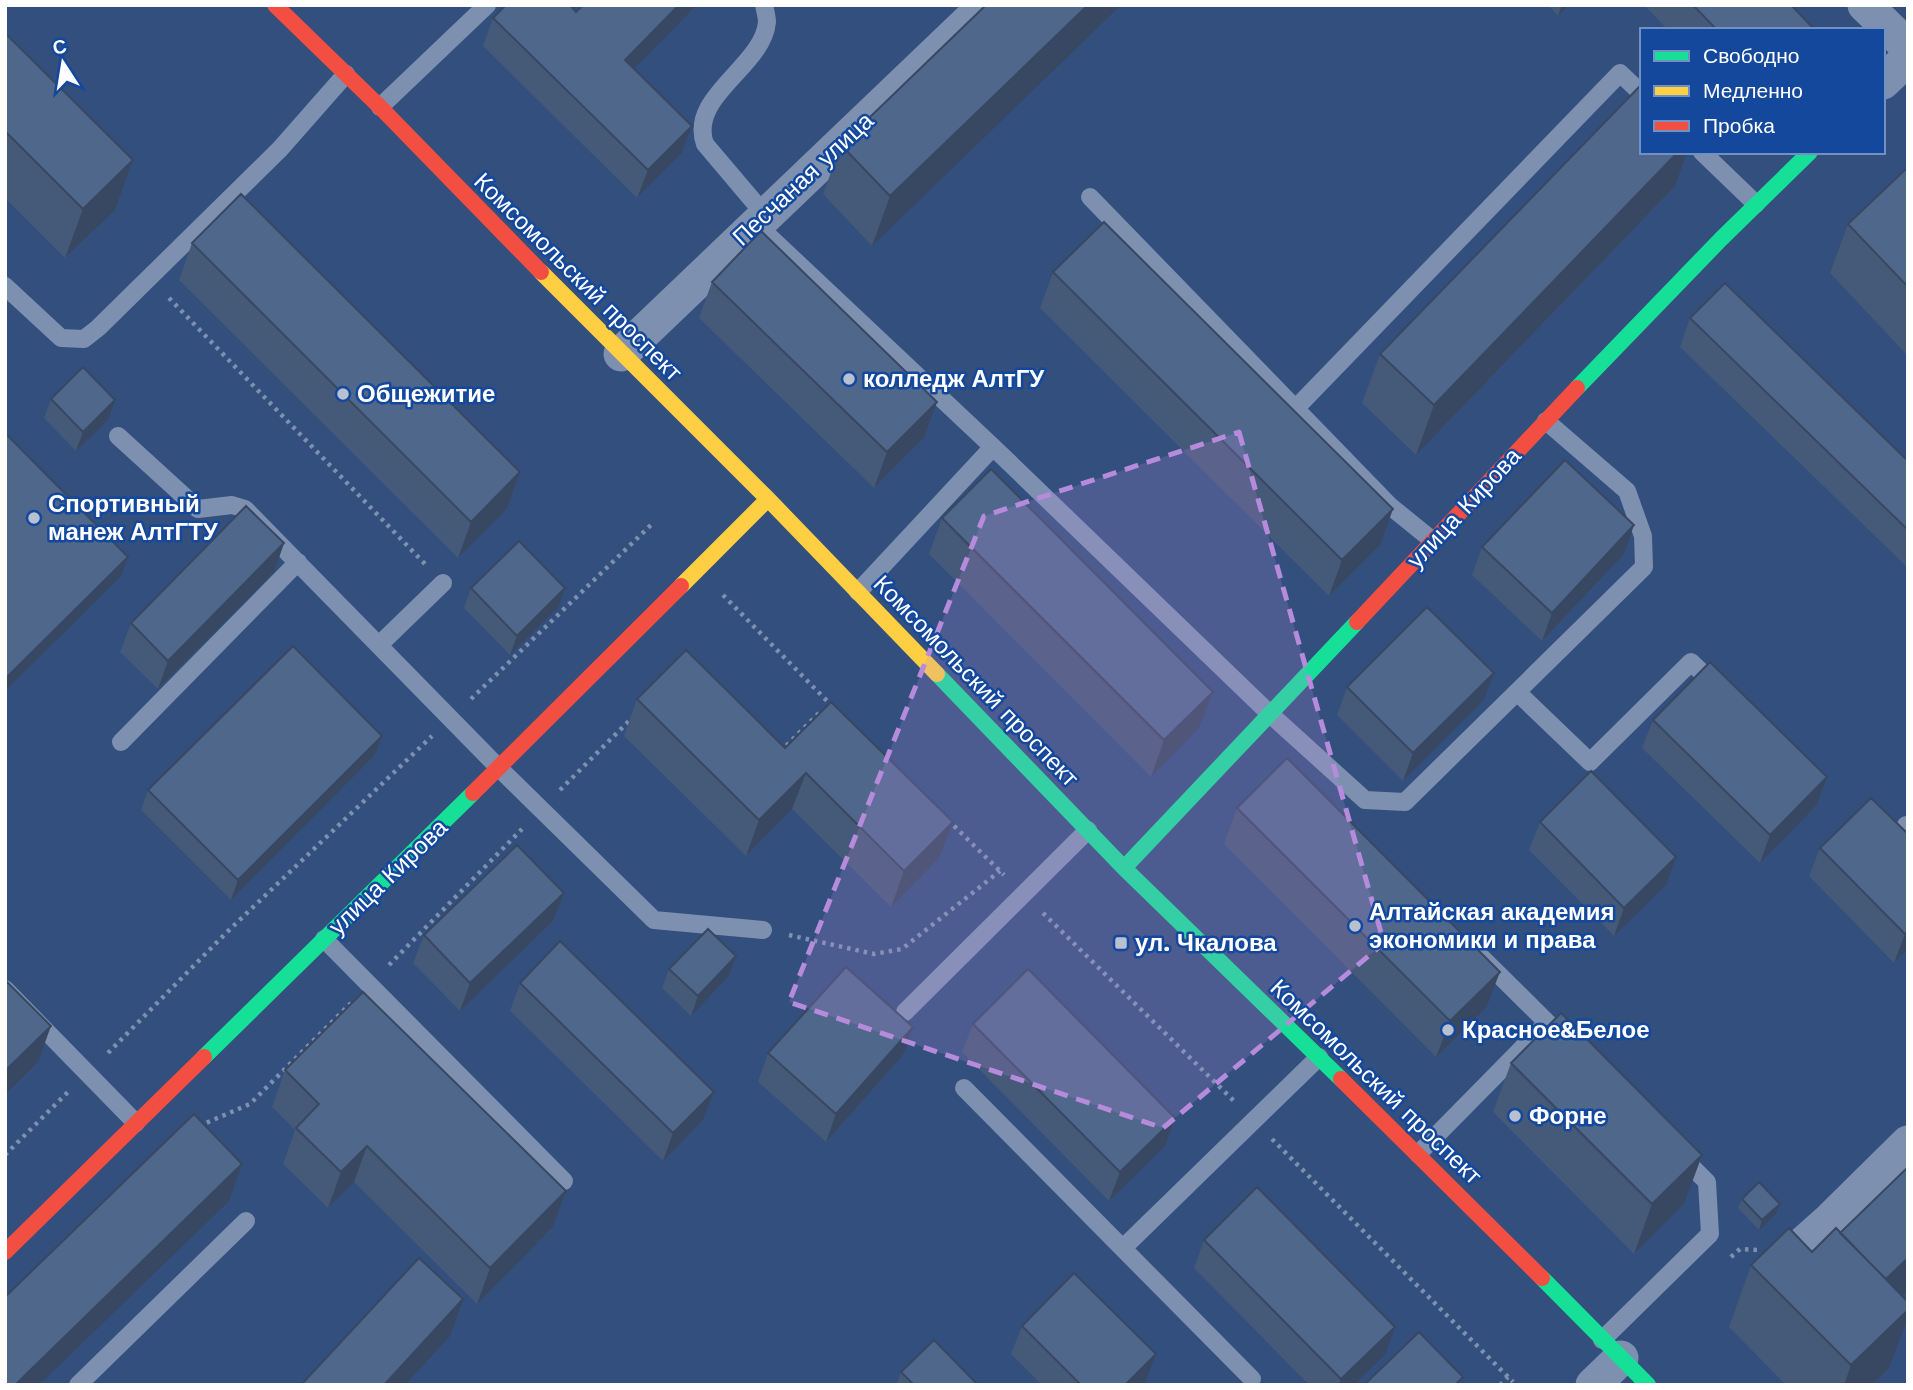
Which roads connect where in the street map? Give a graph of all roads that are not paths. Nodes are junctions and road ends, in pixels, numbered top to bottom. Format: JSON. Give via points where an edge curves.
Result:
{"nodes":[{"id":1,"x":275,"y":5,"type":"edge"},
{"id":2,"x":487,"y":5,"type":"edge"},
{"id":3,"x":764,"y":5,"type":"edge"},
{"id":4,"x":986,"y":5,"type":"edge"},
{"id":5,"x":1865,"y":5,"type":"edge"},
{"id":6,"x":1908,"y":47,"type":"edge"},
{"id":7,"x":1908,"y":58,"type":"edge"},
{"id":8,"x":346,"y":74,"type":"junction"},
{"id":9,"x":1885,"y":80,"type":"edge"},
{"id":10,"x":1640,"y":92,"type":"edge"},
{"id":11,"x":380,"y":107,"type":"junction"},
{"id":12,"x":1704,"y":154,"type":"edge"},
{"id":13,"x":1808,"y":154,"type":"edge"},
{"id":14,"x":1090,"y":197,"type":"dead end"},
{"id":15,"x":1756,"y":204,"type":"junction"},
{"id":16,"x":760,"y":219,"type":"junction"},
{"id":17,"x":5,"y":286,"type":"edge"},
{"id":18,"x":621,"y":354,"type":"junction"},
{"id":19,"x":1296,"y":408,"type":"junction"},
{"id":20,"x":1546,"y":421,"type":"junction"},
{"id":21,"x":118,"y":436,"type":"dead end"},
{"id":22,"x":993,"y":447,"type":"junction"},
{"id":23,"x":768,"y":499,"type":"junction"},
{"id":24,"x":1432,"y":540,"type":"junction"},
{"id":25,"x":298,"y":562,"type":"junction"},
{"id":26,"x":443,"y":583,"type":"road end"},
{"id":27,"x":858,"y":592,"type":"junction"},
{"id":28,"x":379,"y":645,"type":"junction"},
{"id":29,"x":1517,"y":692,"type":"junction"},
{"id":30,"x":1731,"y":701,"type":"edge"},
{"id":31,"x":1270,"y":714,"type":"junction"},
{"id":32,"x":121,"y":741,"type":"dead end"},
{"id":33,"x":499,"y":768,"type":"junction"},
{"id":34,"x":1088,"y":830,"type":"junction"},
{"id":35,"x":1124,"y":869,"type":"junction"},
{"id":36,"x":763,"y":930,"type":"road end"},
{"id":37,"x":324,"y":939,"type":"junction"},
{"id":38,"x":1472,"y":948,"type":"edge"},
{"id":39,"x":5,"y":989,"type":"edge"},
{"id":40,"x":905,"y":1012,"type":"dead end"},
{"id":41,"x":1547,"y":1023,"type":"junction"},
{"id":42,"x":1576,"y":1051,"type":"edge"},
{"id":43,"x":1319,"y":1057,"type":"junction"},
{"id":44,"x":964,"y":1088,"type":"dead end"},
{"id":45,"x":136,"y":1123,"type":"junction"},
{"id":46,"x":1908,"y":1143,"type":"edge"},
{"id":47,"x":1670,"y":1144,"type":"edge"},
{"id":48,"x":1418,"y":1154,"type":"junction"},
{"id":49,"x":564,"y":1181,"type":"dead end"},
{"id":50,"x":246,"y":1221,"type":"dead end"},
{"id":51,"x":1123,"y":1248,"type":"junction"},
{"id":52,"x":5,"y":1252,"type":"edge"},
{"id":53,"x":1794,"y":1252,"type":"edge"},
{"id":54,"x":1611,"y":1349,"type":"junction"},
{"id":55,"x":1252,"y":1379,"type":"dead end"},
{"id":56,"x":78,"y":1385,"type":"edge"},
{"id":57,"x":1592,"y":1385,"type":"edge"},
{"id":58,"x":1648,"y":1385,"type":"edge"}],
"edges":[{"from":1,"to":8,"type":"street","name":"Комсомольский проспект"},
{"from":2,"to":11,"type":"lane"},
{"from":3,"to":16,"type":"lane","via":[[767,22],[757,47],[707,110],[701,133]]},
{"from":4,"to":16,"type":"street","name":"Песчаная улица"},
{"from":5,"to":6,"type":"street"},
{"from":7,"to":9,"type":"street"},
{"from":8,"to":11,"type":"street","name":"Комсомольский проспект"},
{"from":8,"to":17,"type":"lane","via":[[280,149],[84,339],[61,338]]},
{"from":10,"to":19,"type":"lane","via":[[1620,73]]},
{"from":11,"to":18,"type":"street","name":"Комсомольский проспект"},
{"from":12,"to":15,"type":"lane"},
{"from":13,"to":15,"type":"street","name":"улица Кирова"},
{"from":14,"to":19,"type":"lane"},
{"from":15,"to":20,"type":"street","name":"улица Кирова"},
{"from":16,"to":18,"type":"street","name":"Песчаная улица"},
{"from":16,"to":22,"type":"lane"},
{"from":18,"to":23,"type":"street","name":"Комсомольский проспект"},
{"from":19,"to":24,"type":"lane","via":[[1390,506]]},
{"from":20,"to":24,"type":"street","name":"улица Кирова"},
{"from":20,"to":29,"type":"lane","via":[[1627,491],[1643,537],[1644,567]]},
{"from":21,"to":25,"type":"lane","via":[[198,509],[232,505],[245,509]]},
{"from":22,"to":27,"type":"lane"},
{"from":22,"to":31,"type":"lane"},
{"from":23,"to":27,"type":"street","name":"Комсомольский проспект"},
{"from":23,"to":33,"type":"street","name":"улица Кирова"},
{"from":24,"to":31,"type":"street","name":"улица Кирова"},
{"from":25,"to":28,"type":"lane"},
{"from":25,"to":32,"type":"lane"},
{"from":26,"to":28,"type":"lane"},
{"from":27,"to":34,"type":"street","name":"Комсомольский проспект"},
{"from":28,"to":33,"type":"lane"},
{"from":29,"to":30,"type":"lane","via":[[1590,762],[1691,662]]},
{"from":29,"to":31,"type":"lane","via":[[1405,802],[1365,800]]},
{"from":31,"to":35,"type":"street","name":"улица Кирова"},
{"from":33,"to":36,"type":"lane","via":[[654,920]]},
{"from":33,"to":37,"type":"street","name":"улица Кирова"},
{"from":34,"to":35,"type":"street","name":"Комсомольский проспект"},
{"from":34,"to":40,"type":"lane"},
{"from":35,"to":43,"type":"street","name":"Комсомольский проспект"},
{"from":37,"to":45,"type":"street","name":"улица Кирова"},
{"from":37,"to":49,"type":"lane"},
{"from":38,"to":41,"type":"lane"},
{"from":39,"to":45,"type":"lane"},
{"from":41,"to":42,"type":"lane"},
{"from":41,"to":48,"type":"lane"},
{"from":43,"to":48,"type":"street","name":"Комсомольский проспект"},
{"from":43,"to":51,"type":"lane"},
{"from":44,"to":51,"type":"lane"},
{"from":45,"to":52,"type":"street","name":"улица Кирова"},
{"from":46,"to":53,"type":"street"},
{"from":47,"to":54,"type":"lane","via":[[1707,1182],[1710,1234]]},
{"from":48,"to":54,"type":"street","name":"Комсомольский проспект"},
{"from":50,"to":56,"type":"lane"},
{"from":51,"to":55,"type":"lane"},
{"from":54,"to":57,"type":"street"},
{"from":54,"to":58,"type":"street","name":"Комсомольский проспект"}]}
